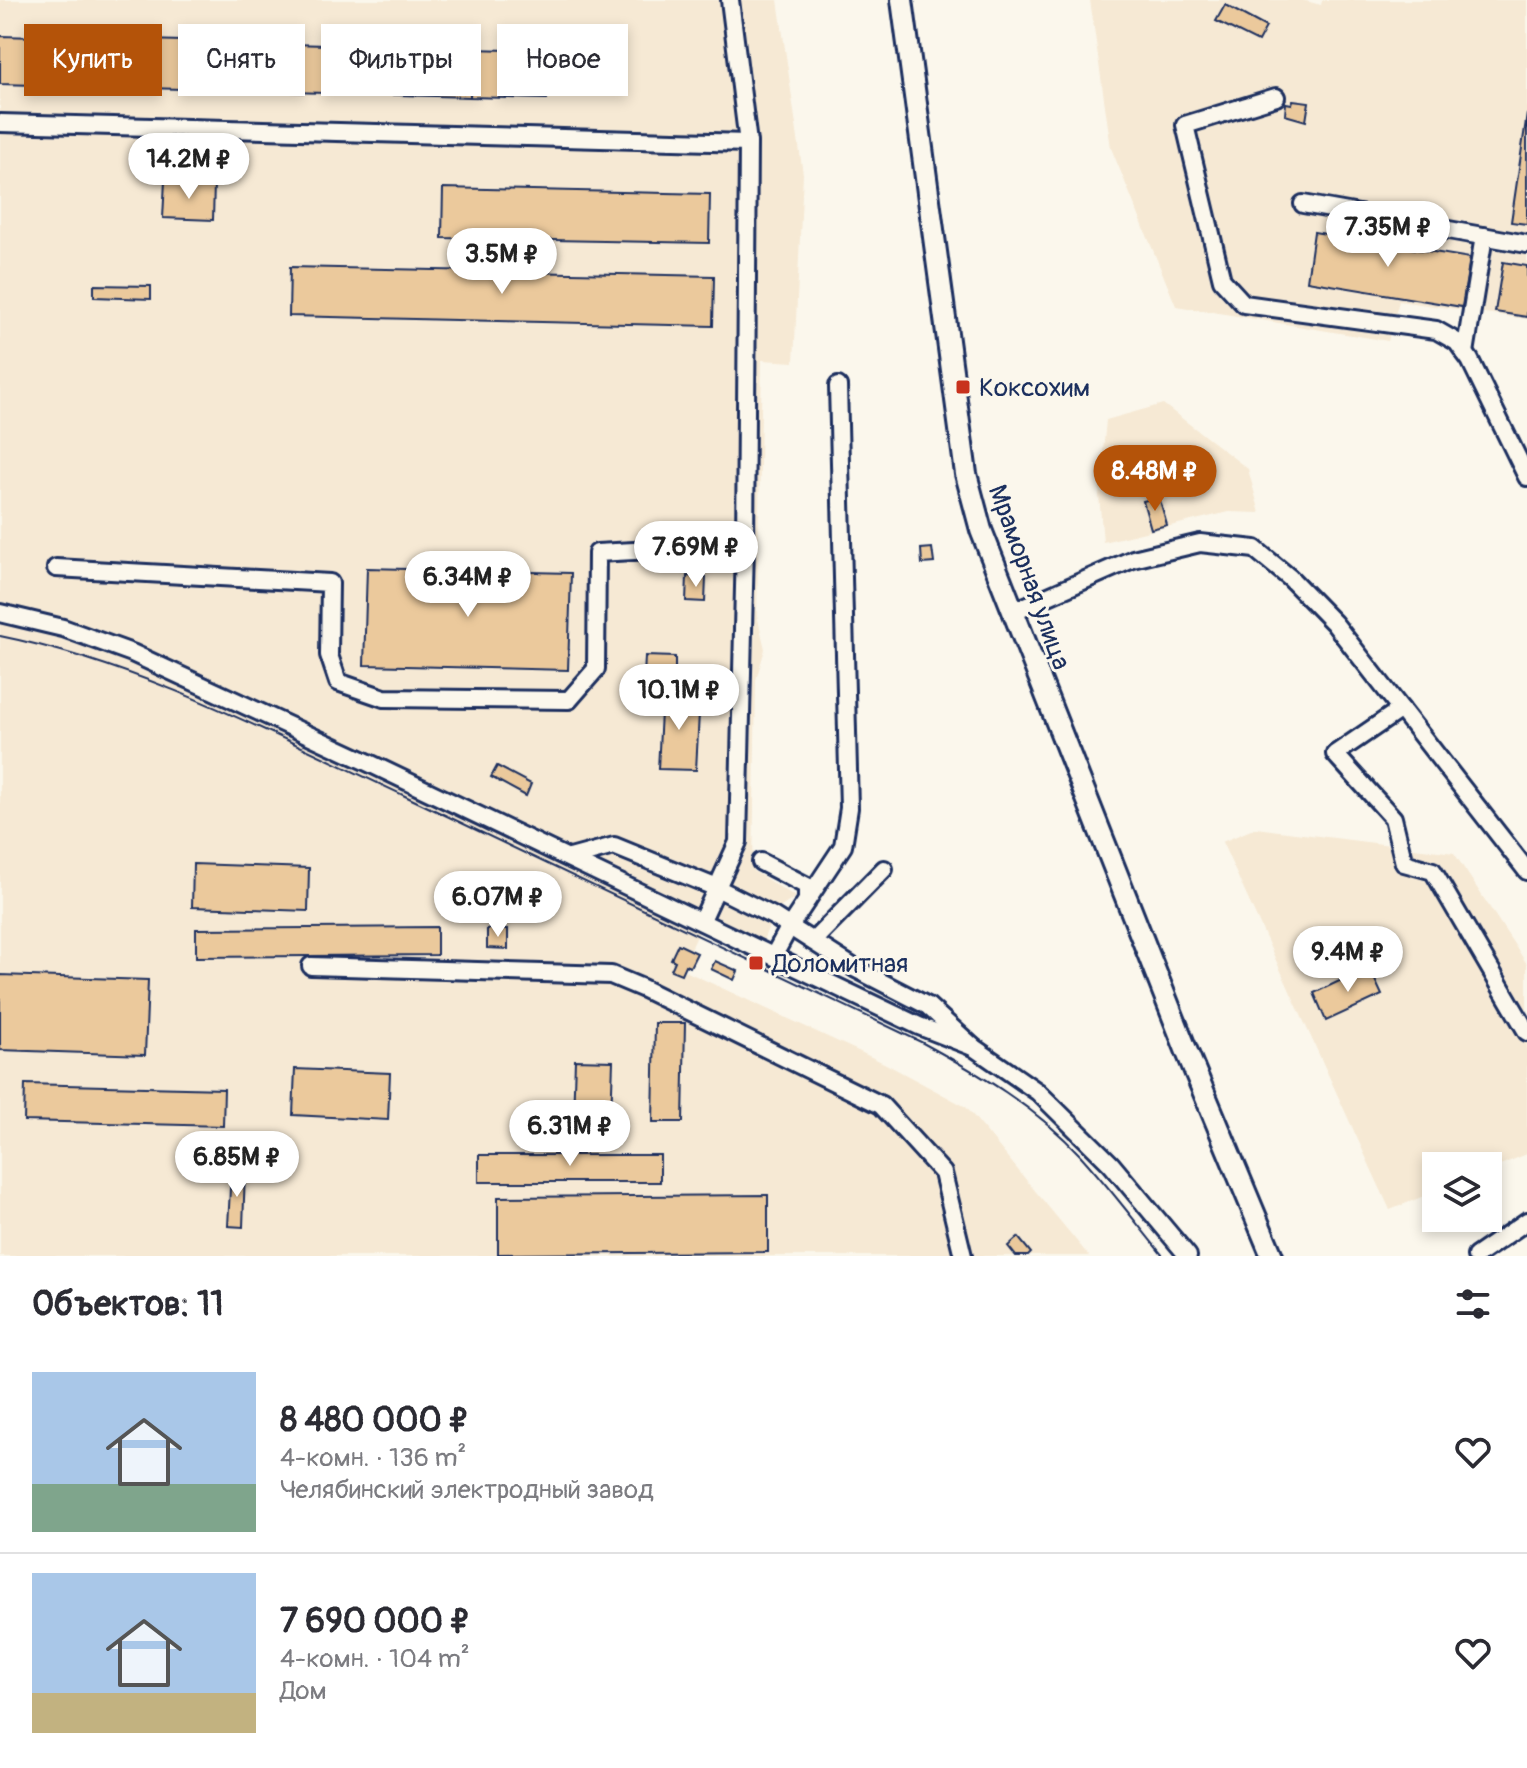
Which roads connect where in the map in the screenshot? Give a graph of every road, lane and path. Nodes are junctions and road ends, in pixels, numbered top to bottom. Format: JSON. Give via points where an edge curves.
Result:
{"nodes":[{"id":1,"x":730,"y":0,"type":"edge"},
{"id":2,"x":902,"y":0,"type":"edge"},
{"id":3,"x":1276,"y":97,"type":"dead end"},
{"id":4,"x":0,"y":123,"type":"edge"},
{"id":5,"x":748,"y":143,"type":"junction"},
{"id":6,"x":1303,"y":204,"type":"dead end"},
{"id":7,"x":1484,"y":236,"type":"junction"},
{"id":8,"x":1527,"y":244,"type":"edge"},
{"id":9,"x":1465,"y":353,"type":"junction"},
{"id":10,"x":838,"y":386,"type":"dead end"},
{"id":11,"x":1527,"y":477,"type":"edge"},
{"id":12,"x":745,"y":545,"type":"junction"},
{"id":13,"x":56,"y":568,"type":"dead end"},
{"id":14,"x":1012,"y":612,"type":"junction"},
{"id":15,"x":0,"y":613,"type":"edge"},
{"id":16,"x":1401,"y":709,"type":"junction"},
{"id":17,"x":570,"y":858,"type":"junction"},
{"id":18,"x":761,"y":862,"type":"dead end"},
{"id":19,"x":884,"y":869,"type":"dead end"},
{"id":20,"x":1527,"y":871,"type":"edge"},
{"id":21,"x":717,"y":888,"type":"junction"},
{"id":22,"x":807,"y":900,"type":"junction"},
{"id":23,"x":702,"y":920,"type":"junction"},
{"id":24,"x":790,"y":926,"type":"junction"},
{"id":25,"x":813,"y":941,"type":"junction"},
{"id":26,"x":774,"y":955,"type":"junction"},
{"id":27,"x":311,"y":966,"type":"dead end"},
{"id":28,"x":1527,"y":1032,"type":"edge"},
{"id":29,"x":973,"y":1047,"type":"junction"},
{"id":30,"x":1527,"y":1221,"type":"edge"},
{"id":31,"x":963,"y":1256,"type":"edge"},
{"id":32,"x":1188,"y":1256,"type":"edge"},
{"id":33,"x":1272,"y":1256,"type":"edge"},
{"id":34,"x":1476,"y":1256,"type":"edge"}],
"edges":[{"from":1,"to":5,"type":"street"},
{"from":2,"to":14,"type":"main road","name":"Мраморная улица","via":[[966,474]]},
{"from":3,"to":9,"type":"street","via":[[1185,125],[1222,280],[1244,304],[1436,330]]},
{"from":4,"to":5,"type":"street"},
{"from":5,"to":12,"type":"street"},
{"from":6,"to":7,"type":"street"},
{"from":7,"to":8,"type":"street"},
{"from":7,"to":9,"type":"street"},
{"from":9,"to":11,"type":"street"},
{"from":10,"to":22,"type":"street","via":[[849,808],[843,846]]},
{"from":12,"to":13,"type":"street","via":[[597,553],[596,669],[569,700],[384,698],[338,682],[329,655],[330,583]]},
{"from":12,"to":21,"type":"street","via":[[738,842]]},
{"from":14,"to":16,"type":"street","via":[[1133,559],[1200,543],[1255,549],[1334,623]]},
{"from":14,"to":33,"type":"main road","name":"Мраморная улица"},
{"from":15,"to":17,"type":"street","via":[[132,653]]},
{"from":16,"to":20,"type":"street"},
{"from":16,"to":28,"type":"street","via":[[1335,754],[1393,818],[1404,863],[1433,871]]},
{"from":17,"to":21,"type":"street","via":[[614,846]]},
{"from":17,"to":23,"type":"street"},
{"from":18,"to":22,"type":"street","via":[[807,886]]},
{"from":19,"to":25,"type":"street"},
{"from":21,"to":23,"type":"street"},
{"from":21,"to":24,"type":"street"},
{"from":22,"to":24,"type":"street"},
{"from":23,"to":26,"type":"street"},
{"from":24,"to":25,"type":"street"},
{"from":24,"to":26,"type":"street"},
{"from":25,"to":29,"type":"street","via":[[928,1006]]},
{"from":26,"to":29,"type":"street"},
{"from":27,"to":31,"type":"street","via":[[611,975],[642,988],[881,1105],[943,1173]]},
{"from":29,"to":32,"type":"street","via":[[1038,1092],[1111,1164]]},
{"from":30,"to":34,"type":"street"}]}
